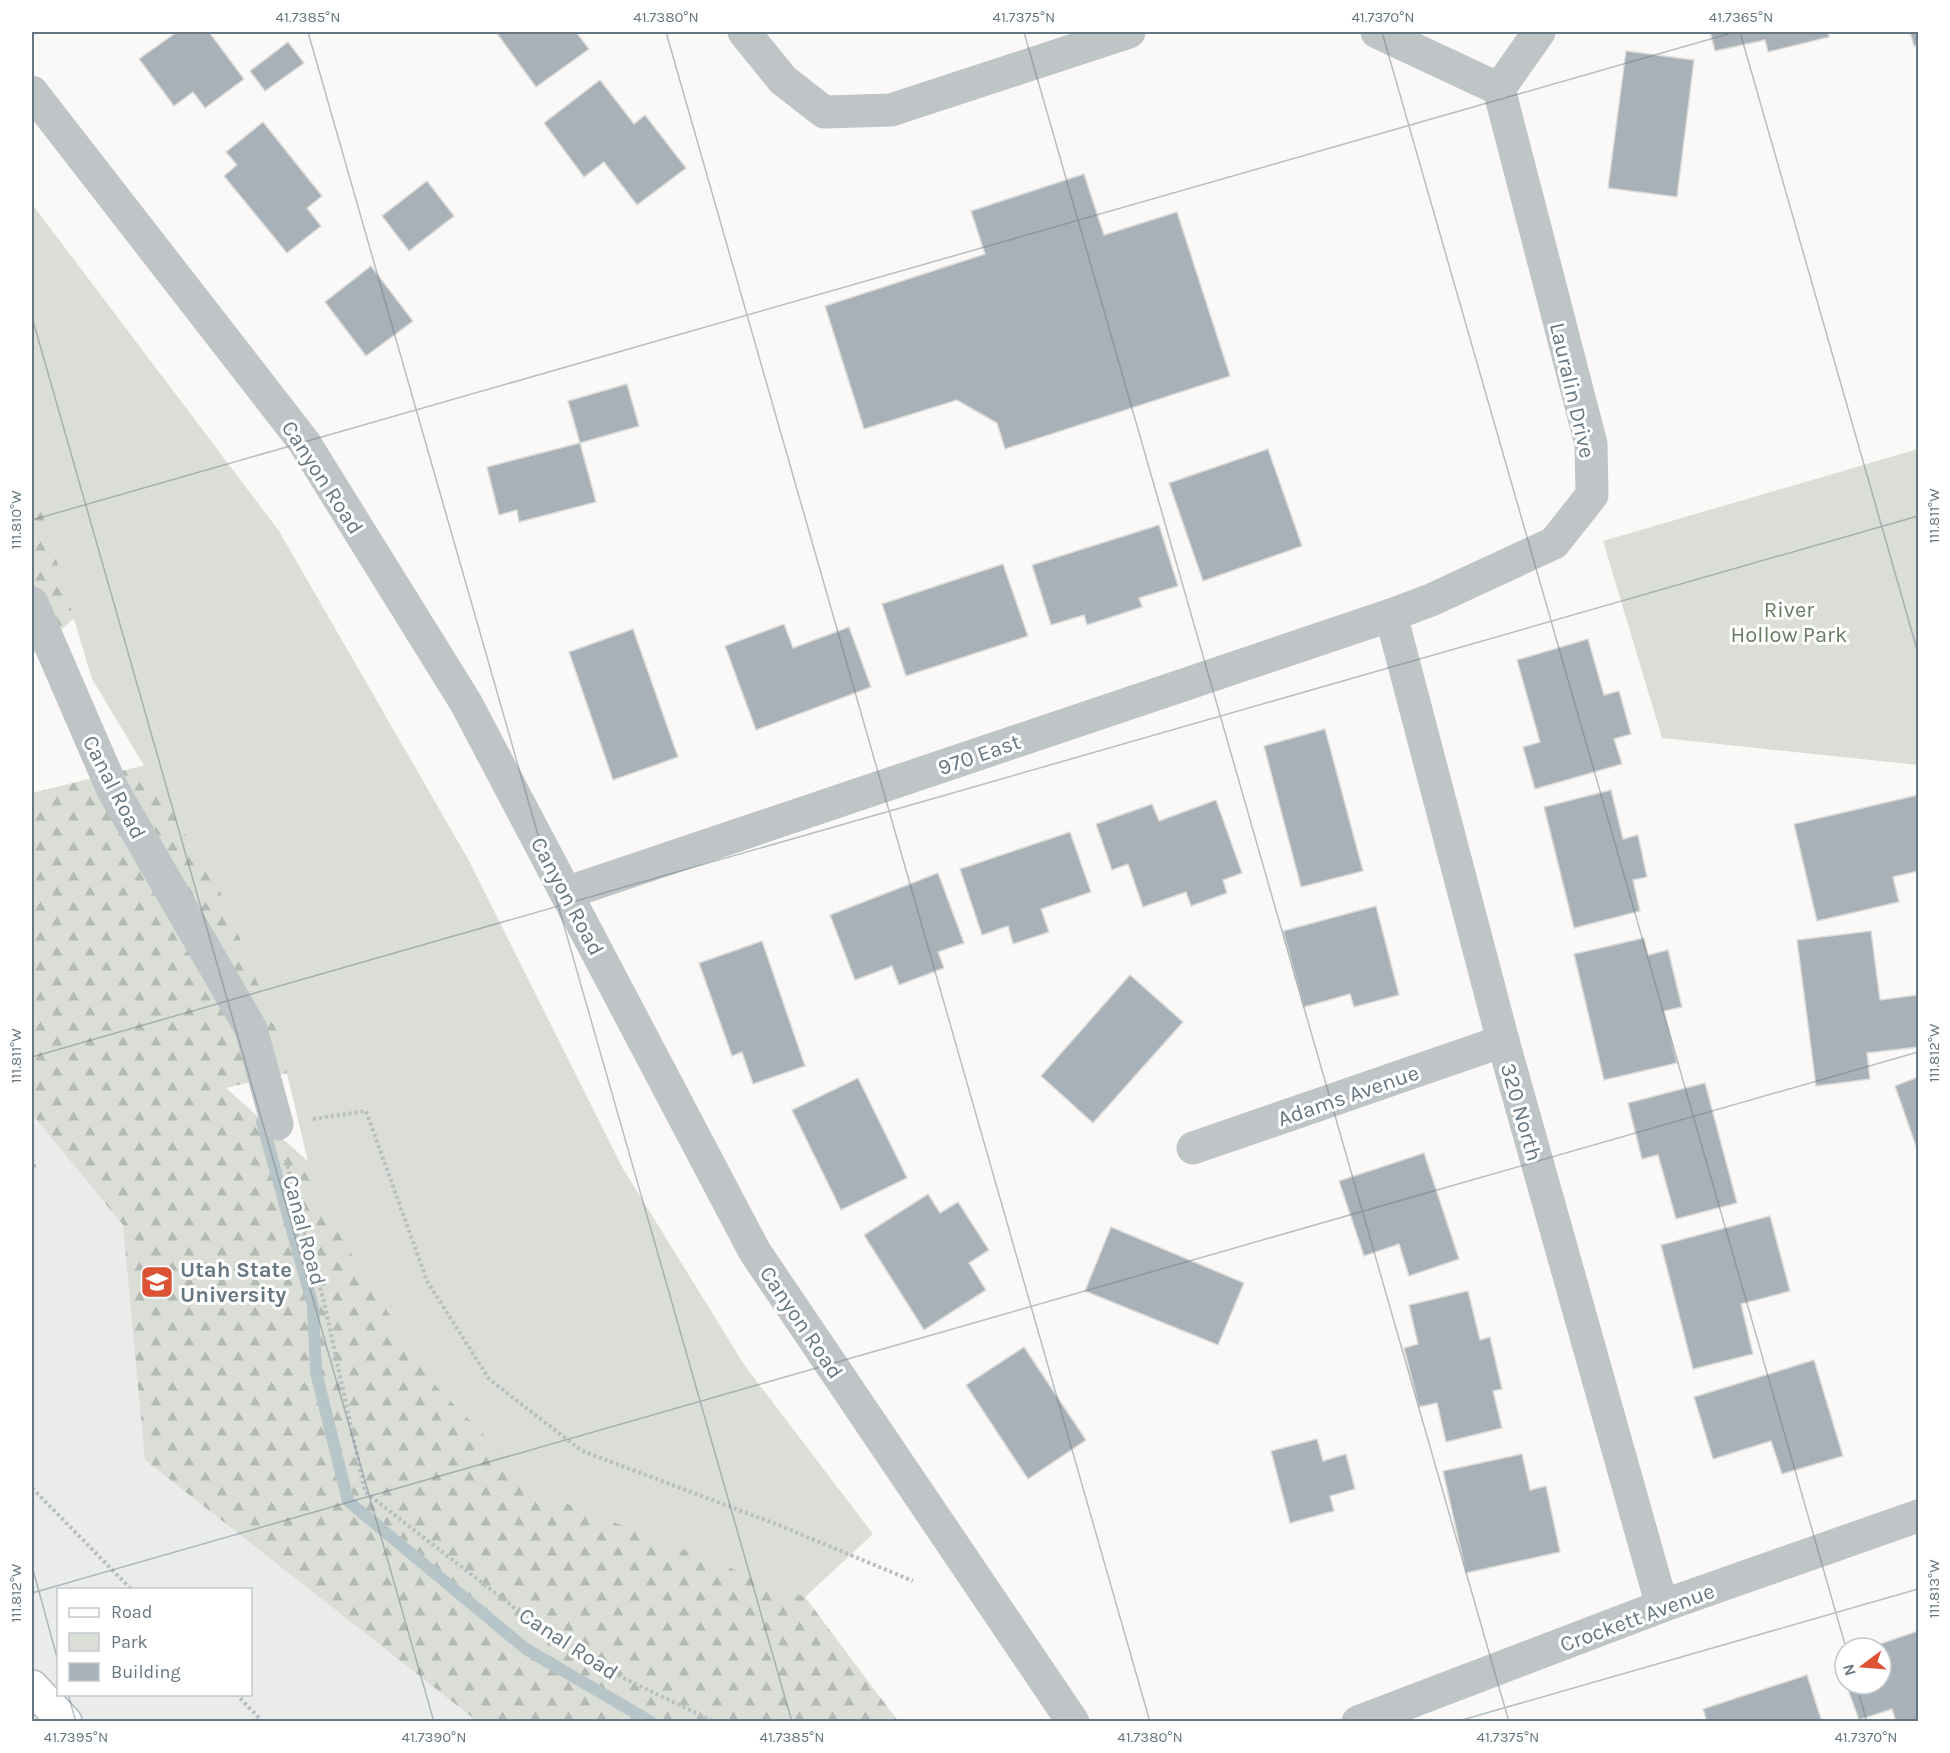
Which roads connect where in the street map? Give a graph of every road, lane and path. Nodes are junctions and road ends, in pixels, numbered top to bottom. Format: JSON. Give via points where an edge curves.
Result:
{"nodes":[{"id":1,"x":744,"y":32,"type":"edge"},
{"id":2,"x":1129,"y":32,"type":"edge"},
{"id":3,"x":1377,"y":32,"type":"edge"},
{"id":4,"x":1539,"y":32,"type":"edge"},
{"id":5,"x":1499,"y":89,"type":"junction"},
{"id":6,"x":32,"y":92,"type":"edge"},
{"id":7,"x":32,"y":603,"type":"edge"},
{"id":8,"x":1391,"y":615,"type":"junction"},
{"id":9,"x":566,"y":893,"type":"junction"},
{"id":10,"x":1503,"y":1041,"type":"junction"},
{"id":11,"x":277,"y":1124,"type":"junction"},
{"id":12,"x":1193,"y":1149,"type":"dead end"},
{"id":13,"x":32,"y":1159,"type":"edge"},
{"id":14,"x":32,"y":1171,"type":"edge"},
{"id":15,"x":32,"y":1488,"type":"edge"},
{"id":16,"x":1918,"y":1516,"type":"edge"},
{"id":17,"x":913,"y":1581,"type":"dead end"},
{"id":18,"x":130,"y":1588,"type":"edge"},
{"id":19,"x":1662,"y":1606,"type":"junction"},
{"id":20,"x":32,"y":1687,"type":"edge"},
{"id":21,"x":237,"y":1696,"type":"edge"},
{"id":22,"x":65,"y":1722,"type":"edge"},
{"id":23,"x":263,"y":1722,"type":"edge"},
{"id":24,"x":715,"y":1722,"type":"edge"},
{"id":25,"x":1073,"y":1722,"type":"edge"},
{"id":26,"x":1358,"y":1722,"type":"edge"}],
"edges":[{"from":1,"to":2,"type":"street","via":[[783,80],[824,112],[891,110]]},
{"from":3,"to":5,"type":"street"},
{"from":4,"to":5,"type":"street"},
{"from":5,"to":8,"type":"street","name":"Lauralin Drive","via":[[1591,444],[1592,495],[1554,543]]},
{"from":6,"to":9,"type":"street","name":"Canyon Road","via":[[304,442],[466,704]]},
{"from":7,"to":11,"type":"street","name":"Canal Road","via":[[112,790],[251,1029]]},
{"from":8,"to":9,"type":"street","name":"970 East"},
{"from":8,"to":10,"type":"street","name":"320 North"},
{"from":9,"to":25,"type":"street","name":"Canyon Road","via":[[755,1252]]},
{"from":10,"to":12,"type":"street","name":"Adams Avenue"},
{"from":10,"to":19,"type":"street","name":"320 North"},
{"from":11,"to":17,"type":"path","via":[[366,1111],[428,1281],[489,1379],[582,1451]]},
{"from":11,"to":24,"type":"path","name":"Canal Road","via":[[325,1306],[365,1492],[516,1609],[621,1677]]},
{"from":13,"to":14,"type":"path","via":[[36,1168]]},
{"from":15,"to":18,"type":"path"},
{"from":16,"to":19,"type":"street","name":"Crockett Avenue"},
{"from":19,"to":26,"type":"street","name":"Crockett Avenue"},
{"from":20,"to":22,"type":"main road"},
{"from":21,"to":23,"type":"path"}]}
